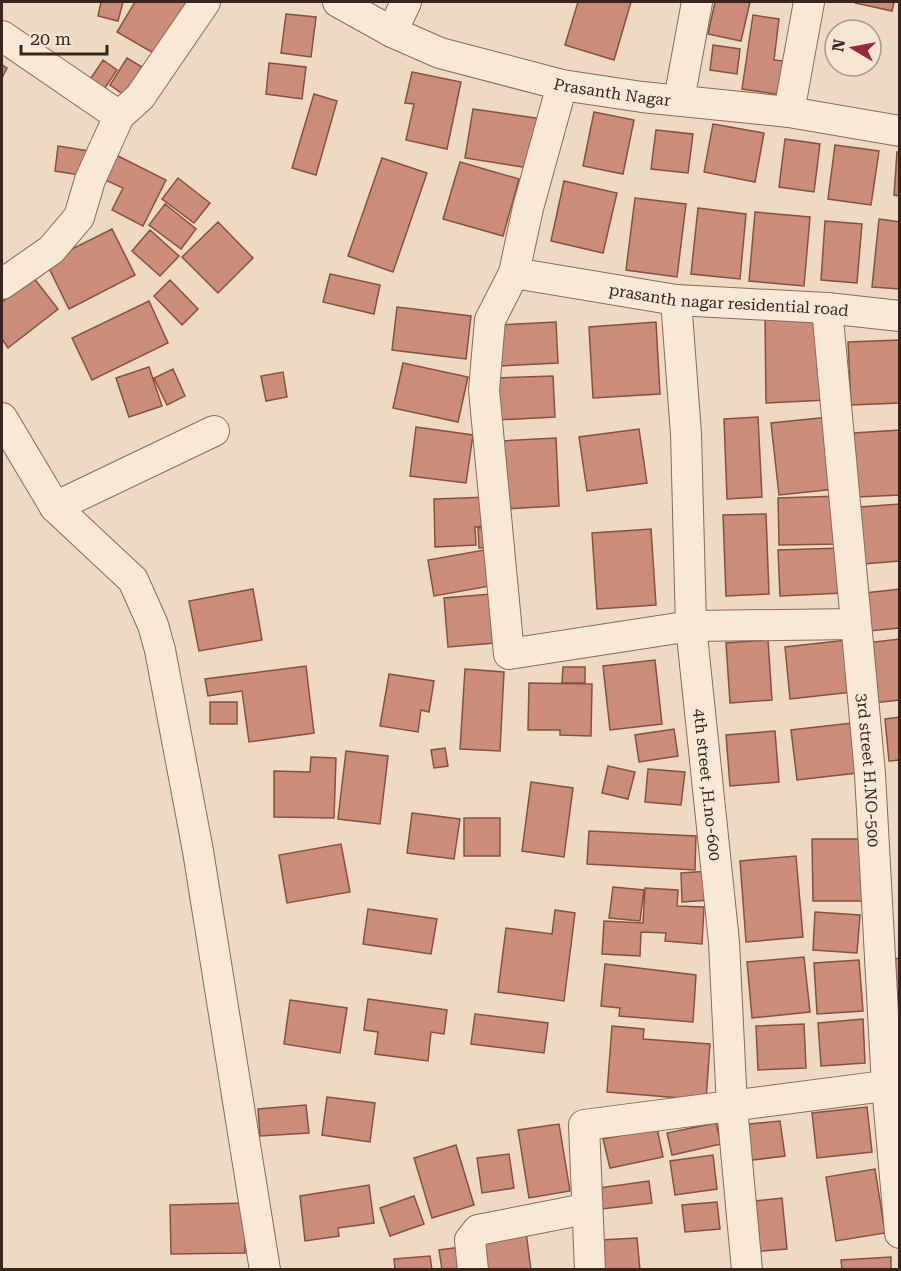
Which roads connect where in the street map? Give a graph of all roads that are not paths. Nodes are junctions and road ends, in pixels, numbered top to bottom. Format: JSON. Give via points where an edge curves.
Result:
{"nodes":[{"id":1,"x":205,"y":2,"type":"edge"},
{"id":2,"x":338,"y":2,"type":"edge"},
{"id":3,"x":406,"y":2,"type":"edge"},
{"id":4,"x":697,"y":2,"type":"edge"},
{"id":5,"x":809,"y":2,"type":"edge"},
{"id":6,"x":392,"y":32,"type":"junction"},
{"id":7,"x":2,"y":36,"type":"edge"},
{"id":8,"x":562,"y":85,"type":"junction"},
{"id":9,"x":679,"y":100,"type":"junction"},
{"id":10,"x":789,"y":112,"type":"junction"},
{"id":11,"x":119,"y":116,"type":"junction"},
{"id":12,"x":900,"y":131,"type":"edge"},
{"id":13,"x":514,"y":273,"type":"junction"},
{"id":14,"x":2,"y":284,"type":"edge"},
{"id":15,"x":676,"y":300,"type":"junction"},
{"id":16,"x":827,"y":308,"type":"junction"},
{"id":17,"x":900,"y":316,"type":"edge"},
{"id":18,"x":5,"y":431,"type":"edge"},
{"id":19,"x":214,"y":431,"type":"dead end"},
{"id":20,"x":55,"y":507,"type":"junction"},
{"id":21,"x":855,"y":624,"type":"junction"},
{"id":22,"x":691,"y":626,"type":"junction"},
{"id":23,"x":893,"y":1085,"type":"edge"},
{"id":24,"x":732,"y":1107,"type":"junction"},
{"id":25,"x":585,"y":1209,"type":"junction"},
{"id":26,"x":900,"y":1233,"type":"edge"},
{"id":27,"x":265,"y":1269,"type":"edge"},
{"id":28,"x":473,"y":1269,"type":"edge"},
{"id":29,"x":590,"y":1269,"type":"edge"},
{"id":30,"x":747,"y":1269,"type":"edge"}],
"edges":[{"from":1,"to":11,"type":"street","via":[[140,97]]},
{"from":2,"to":6,"type":"street","name":"Prasanth Nagar"},
{"from":3,"to":6,"type":"street"},
{"from":4,"to":9,"type":"street"},
{"from":5,"to":10,"type":"street"},
{"from":6,"to":8,"type":"street","name":"Prasanth Nagar","via":[[440,53]]},
{"from":7,"to":11,"type":"street"},
{"from":8,"to":9,"type":"street","name":"Prasanth Nagar"},
{"from":8,"to":13,"type":"street"},
{"from":9,"to":10,"type":"street","name":"Prasanth Nagar"},
{"from":10,"to":12,"type":"street","name":"Prasanth Nagar"},
{"from":11,"to":14,"type":"street","via":[[90,180],[79,217],[51,250]]},
{"from":13,"to":15,"type":"street","name":"prasanth nagar residential road"},
{"from":13,"to":22,"type":"street","via":[[490,320],[484,390],[509,654]]},
{"from":15,"to":16,"type":"street","name":"prasanth nagar residential road"},
{"from":15,"to":22,"type":"street","name":"4th street ,H.no-600","via":[[686,434]]},
{"from":16,"to":17,"type":"street","name":"prasanth nagar residential road"},
{"from":16,"to":21,"type":"street","name":"3rd street H.NO-500"},
{"from":18,"to":20,"type":"street"},
{"from":19,"to":20,"type":"street"},
{"from":20,"to":27,"type":"street","via":[[133,580],[160,650],[198,851]]},
{"from":21,"to":22,"type":"street"},
{"from":21,"to":23,"type":"street","name":"3rd street H.NO-500"},
{"from":22,"to":24,"type":"street","name":"4th street ,H.no-600","via":[[724,942]]},
{"from":23,"to":24,"type":"street"},
{"from":23,"to":26,"type":"street","name":"3rd street H.NO-500"},
{"from":24,"to":25,"type":"street","via":[[584,1125]]},
{"from":24,"to":30,"type":"street","name":"4th street ,H.no-600"},
{"from":25,"to":28,"type":"street","via":[[478,1230],[470,1240]]},
{"from":25,"to":29,"type":"street"}]}
